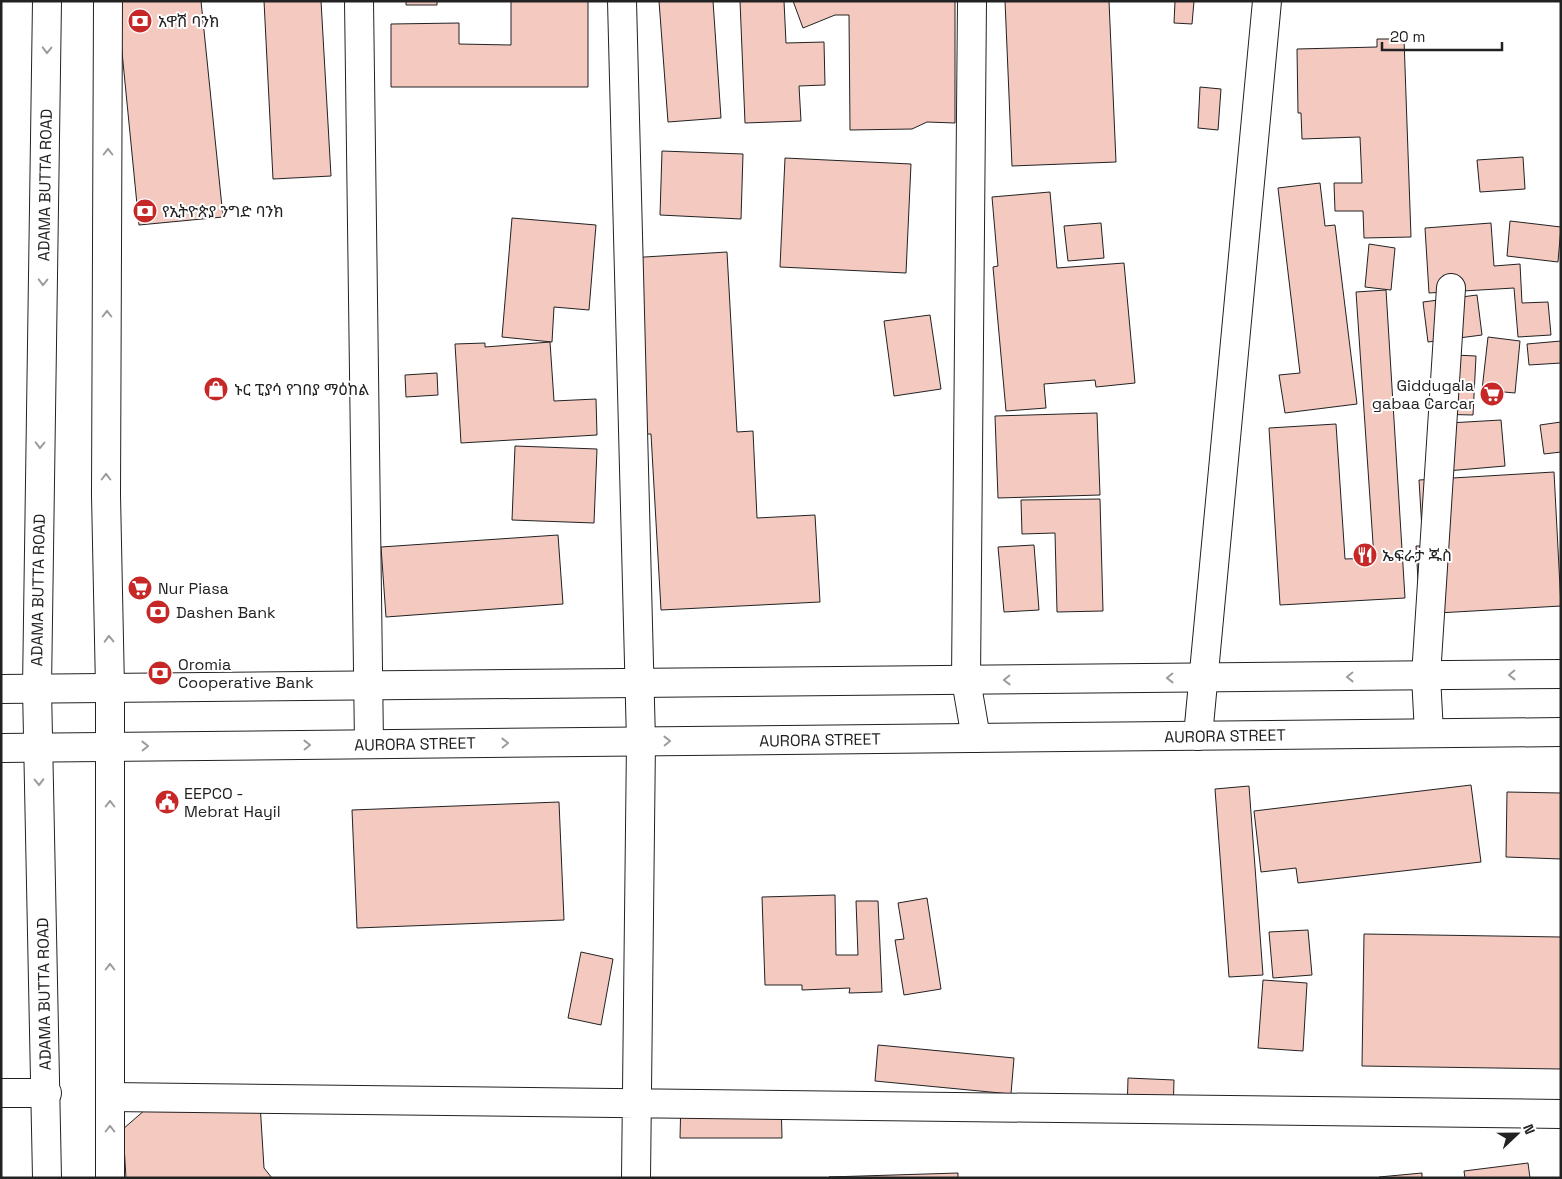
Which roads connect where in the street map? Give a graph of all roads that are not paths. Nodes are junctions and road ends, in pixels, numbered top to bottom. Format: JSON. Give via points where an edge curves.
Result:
{"nodes":[{"id":1,"x":48,"y":1,"type":"edge"},
{"id":2,"x":108,"y":1,"type":"edge"},
{"id":3,"x":359,"y":1,"type":"edge"},
{"id":4,"x":622,"y":1,"type":"edge"},
{"id":5,"x":972,"y":1,"type":"edge"},
{"id":6,"x":1267,"y":1,"type":"edge"},
{"id":7,"x":1451,"y":288,"type":"dead end"},
{"id":8,"x":1561,"y":674,"type":"edge"},
{"id":9,"x":1426,"y":676,"type":"junction"},
{"id":10,"x":1204,"y":678,"type":"junction"},
{"id":11,"x":966,"y":680,"type":"junction"},
{"id":12,"x":638,"y":683,"type":"junction"},
{"id":13,"x":367,"y":686,"type":"junction"},
{"id":14,"x":37,"y":688,"type":"junction"},
{"id":15,"x":110,"y":688,"type":"junction"},
{"id":16,"x":1,"y":689,"type":"edge"},
{"id":17,"x":1561,"y":732,"type":"edge"},
{"id":18,"x":1429,"y":733,"type":"junction"},
{"id":19,"x":1198,"y":736,"type":"junction"},
{"id":20,"x":976,"y":738,"type":"junction"},
{"id":21,"x":641,"y":742,"type":"junction"},
{"id":22,"x":369,"y":744,"type":"junction"},
{"id":23,"x":38,"y":747,"type":"junction"},
{"id":24,"x":110,"y":747,"type":"junction"},
{"id":25,"x":1,"y":748,"type":"edge"},
{"id":26,"x":1,"y":1093,"type":"edge"},
{"id":27,"x":47,"y":1093,"type":"junction"},
{"id":28,"x":110,"y":1097,"type":"junction"},
{"id":29,"x":637,"y":1103,"type":"junction"},
{"id":30,"x":1561,"y":1114,"type":"edge"},
{"id":31,"x":47,"y":1178,"type":"edge"},
{"id":32,"x":110,"y":1178,"type":"edge"},
{"id":33,"x":636,"y":1178,"type":"edge"}],
"edges":[{"from":1,"to":14,"type":"street","name":"ADAMA BUTTA ROAD","one_way":true},
{"from":15,"to":2,"type":"street","one_way":true,"via":[[106,495]]},
{"from":3,"to":13,"type":"street"},
{"from":4,"to":12,"type":"street"},
{"from":5,"to":11,"type":"street"},
{"from":6,"to":10,"type":"street"},
{"from":7,"to":9,"type":"street"},
{"from":8,"to":9,"type":"street","one_way":true},
{"from":9,"to":10,"type":"street","one_way":true},
{"from":9,"to":18,"type":"street"},
{"from":10,"to":11,"type":"street","one_way":true},
{"from":10,"to":19,"type":"street"},
{"from":11,"to":12,"type":"street"},
{"from":11,"to":20,"type":"street"},
{"from":12,"to":13,"type":"street"},
{"from":12,"to":21,"type":"street"},
{"from":13,"to":15,"type":"street"},
{"from":13,"to":22,"type":"street"},
{"from":14,"to":15,"type":"street"},
{"from":14,"to":16,"type":"street"},
{"from":14,"to":23,"type":"street","name":"ADAMA BUTTA ROAD"},
{"from":15,"to":24,"type":"street"},
{"from":17,"to":18,"type":"street","name":"AURORA STREET"},
{"from":18,"to":19,"type":"street","name":"AURORA STREET"},
{"from":19,"to":20,"type":"street","name":"AURORA STREET"},
{"from":21,"to":20,"type":"street","name":"AURORA STREET","one_way":true},
{"from":22,"to":21,"type":"street","name":"AURORA STREET","one_way":true},
{"from":21,"to":29,"type":"street"},
{"from":24,"to":22,"type":"street","name":"AURORA STREET","one_way":true},
{"from":23,"to":24,"type":"street","name":"AURORA STREET"},
{"from":23,"to":25,"type":"street","name":"AURORA STREET"},
{"from":23,"to":27,"type":"street","name":"ADAMA BUTTA ROAD","one_way":true},
{"from":28,"to":24,"type":"street","one_way":true},
{"from":26,"to":27,"type":"street"},
{"from":27,"to":31,"type":"street","name":"ADAMA BUTTA ROAD"},
{"from":28,"to":29,"type":"street"},
{"from":32,"to":28,"type":"street","one_way":true},
{"from":29,"to":30,"type":"street"},
{"from":29,"to":33,"type":"street"}]}
